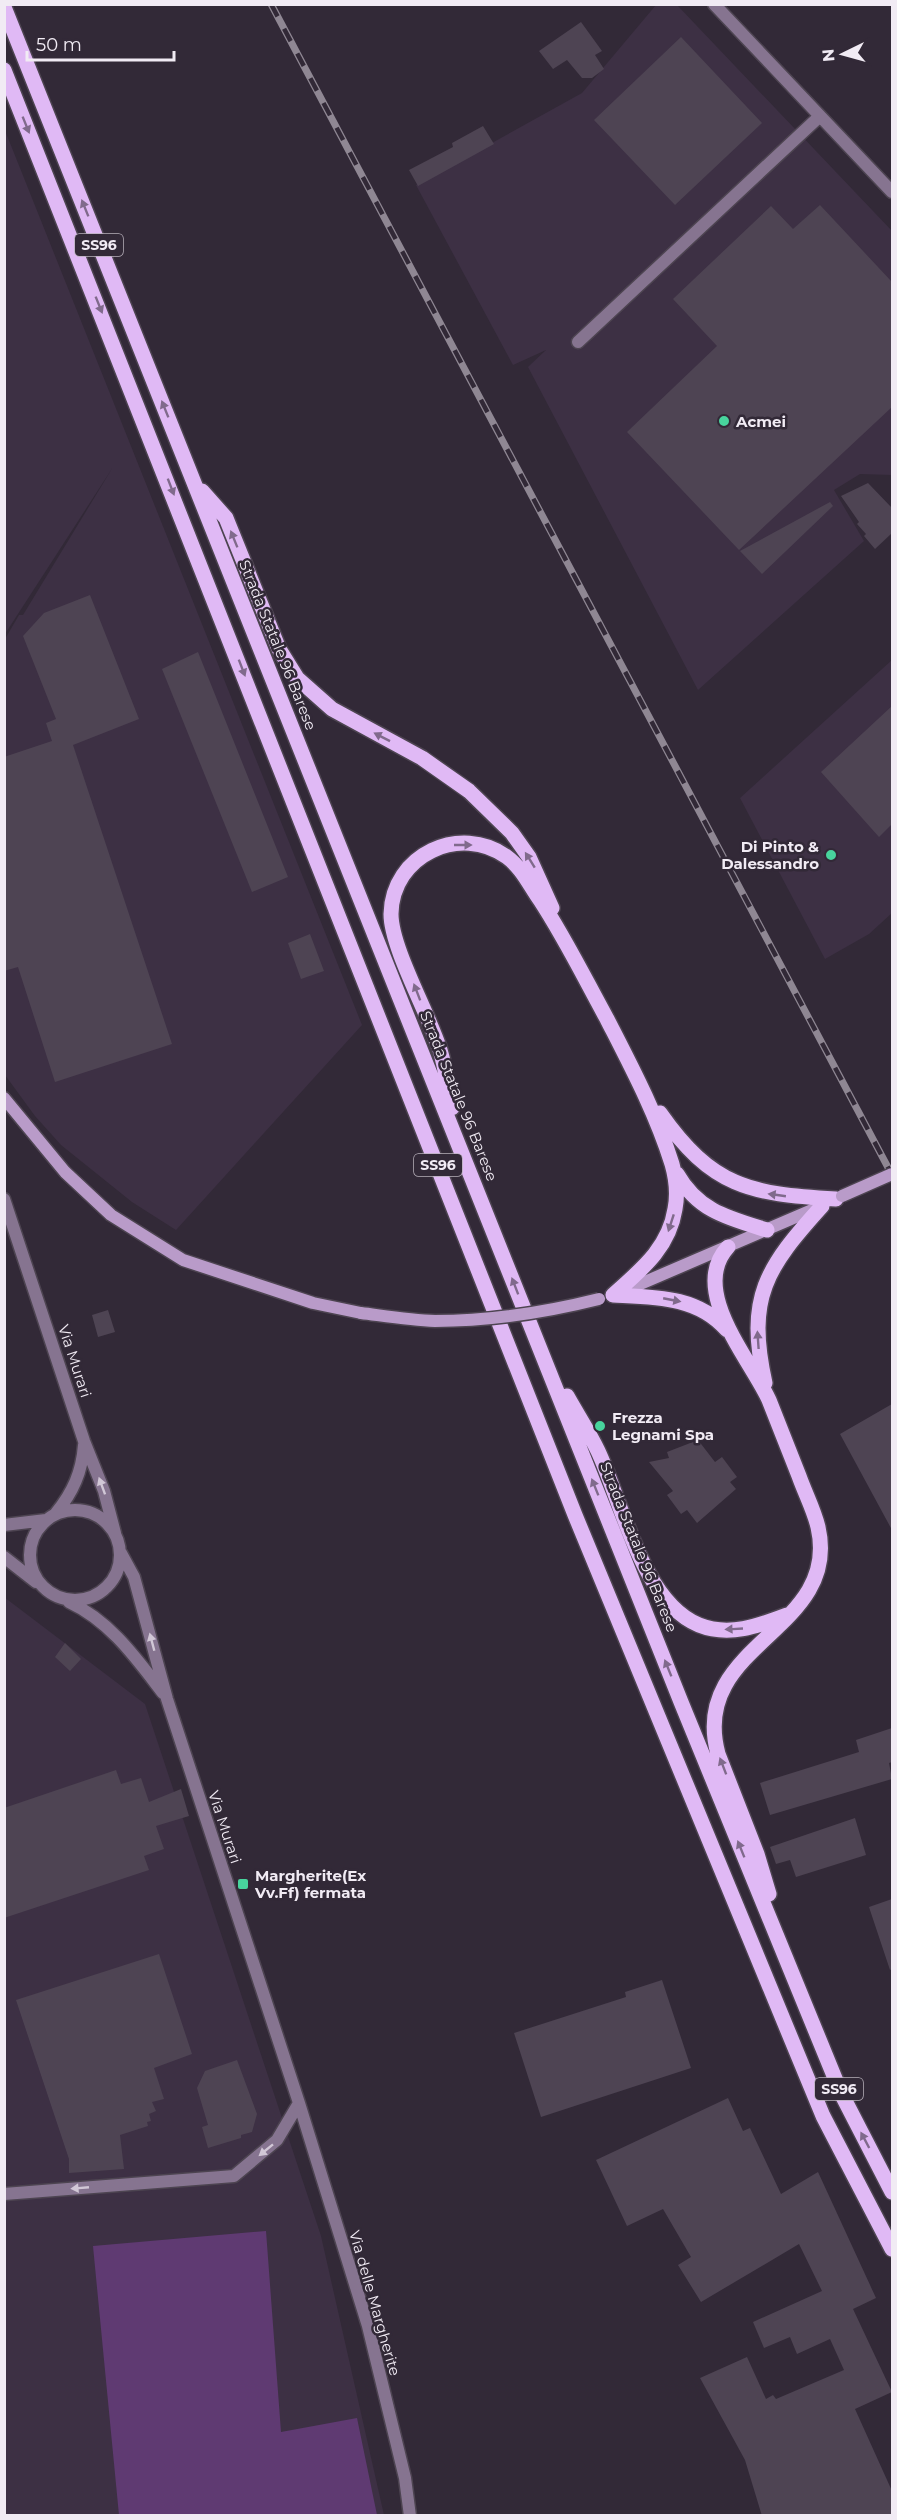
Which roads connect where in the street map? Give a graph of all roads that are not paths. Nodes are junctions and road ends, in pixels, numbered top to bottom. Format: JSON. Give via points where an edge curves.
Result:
{"nodes":[{"id":1,"x":714,"y":4,"type":"edge"},
{"id":2,"x":4,"y":7,"type":"edge"},
{"id":3,"x":4,"y":70,"type":"edge"},
{"id":4,"x":820,"y":116,"type":"junction"},
{"id":5,"x":892,"y":192,"type":"edge"},
{"id":6,"x":578,"y":342,"type":"dead end"},
{"id":7,"x":194,"y":483,"type":"junction"},
{"id":8,"x":561,"y":933,"type":"junction"},
{"id":9,"x":644,"y":1091,"type":"junction"},
{"id":10,"x":4,"y":1098,"type":"edge"},
{"id":11,"x":461,"y":1149,"type":"junction"},
{"id":12,"x":672,"y":1166,"type":"junction"},
{"id":13,"x":892,"y":1174,"type":"edge"},
{"id":14,"x":839,"y":1198,"type":"junction"},
{"id":15,"x":4,"y":1199,"type":"edge"},
{"id":16,"x":822,"y":1206,"type":"junction"},
{"id":17,"x":767,"y":1230,"type":"junction"},
{"id":18,"x":728,"y":1247,"type":"junction"},
{"id":19,"x":606,"y":1297,"type":"junction"},
{"id":20,"x":731,"y":1334,"type":"junction"},
{"id":21,"x":537,"y":1342,"type":"junction"},
{"id":22,"x":768,"y":1398,"type":"junction"},
{"id":23,"x":84,"y":1441,"type":"junction"},
{"id":24,"x":51,"y":1516,"type":"junction"},
{"id":25,"x":4,"y":1525,"type":"edge"},
{"id":26,"x":115,"y":1533,"type":"junction"},
{"id":27,"x":121,"y":1553,"type":"junction"},
{"id":28,"x":4,"y":1557,"type":"edge"},
{"id":29,"x":42,"y":1587,"type":"junction"},
{"id":30,"x":65,"y":1600,"type":"junction"},
{"id":31,"x":790,"y":1614,"type":"junction"},
{"id":32,"x":167,"y":1699,"type":"junction"},
{"id":33,"x":795,"y":1980,"type":"junction"},
{"id":34,"x":299,"y":2103,"type":"junction"},
{"id":35,"x":892,"y":2192,"type":"edge"},
{"id":36,"x":4,"y":2194,"type":"edge"},
{"id":37,"x":892,"y":2249,"type":"edge"},
{"id":38,"x":410,"y":2516,"type":"edge"}],
"edges":[{"from":1,"to":4,"type":"street"},
{"from":7,"to":2,"type":"main road","name":"Strada Statale 96 Barese","number":"SS96","one_way":true},
{"from":3,"to":37,"type":"main road","number":"SS96","one_way":true,"via":[[575,1515],[823,2116]]},
{"from":4,"to":5,"type":"street"},
{"from":4,"to":6,"type":"street"},
{"from":8,"to":7,"type":"main road","one_way":true,"via":[[541,878],[496,817],[445,772],[332,709],[297,678],[279,649],[226,519]]},
{"from":7,"to":11,"type":"main road","name":"Strada Statale 96 Barese","number":"SS96"},
{"from":8,"to":9,"type":"main road"},
{"from":11,"to":8,"type":"main road","one_way":true,"via":[[440,1050],[392,928],[392,904],[400,879],[415,860],[438,848],[463,844],[487,848],[519,868]]},
{"from":9,"to":12,"type":"main road"},
{"from":14,"to":9,"type":"main road","one_way":true,"via":[[770,1194],[720,1176],[688,1150]]},
{"from":10,"to":19,"type":"street","bridge":true,"via":[[65,1172],[111,1215],[183,1260],[313,1303],[433,1321],[549,1310]]},
{"from":21,"to":11,"type":"main road","name":"Strada Statale 96 Barese","number":"SS96","one_way":true},
{"from":12,"to":17,"type":"main road","via":[[686,1189],[701,1203]]},
{"from":12,"to":19,"type":"main road","one_way":true,"via":[[677,1194],[665,1240],[657,1254]]},
{"from":13,"to":14,"type":"street","bridge":true},
{"from":14,"to":16,"type":"street"},
{"from":15,"to":23,"type":"street","name":"Via Murari"},
{"from":16,"to":17,"type":"street"},
{"from":22,"to":16,"type":"main road","one_way":true,"via":[[757,1333],[762,1298],[784,1247]]},
{"from":17,"to":18,"type":"street"},
{"from":18,"to":19,"type":"street"},
{"from":18,"to":20,"type":"main road","via":[[718,1260],[715,1283]]},
{"from":19,"to":20,"type":"main road","one_way":true,"via":[[671,1298],[710,1314]]},
{"from":20,"to":22,"type":"main road"},
{"from":31,"to":21,"type":"main road","one_way":true,"via":[[749,1628],[724,1630],[698,1624],[675,1610],[638,1551],[598,1451]]},
{"from":33,"to":21,"type":"main road","name":"Strada Statale 96 Barese","number":"SS96","one_way":true},
{"from":22,"to":31,"type":"main road","via":[[813,1512],[820,1541],[811,1588]]},
{"from":23,"to":24,"type":"street","via":[[83,1465],[70,1496]]},
{"from":26,"to":23,"type":"street","name":"Via Murari","one_way":true},
{"from":24,"to":25,"type":"street"},
{"from":24,"to":26,"type":"street","via":[[72,1509],[88,1511],[101,1517]]},
{"from":24,"to":29,"type":"street","via":[[31,1543],[29,1556],[32,1571]]},
{"from":26,"to":27,"type":"street","name":"Via Murari"},
{"from":27,"to":30,"type":"street","via":[[114,1578],[106,1589],[82,1600]]},
{"from":32,"to":27,"type":"street","name":"Via Murari","one_way":true,"via":[[134,1577]]},
{"from":28,"to":29,"type":"street","name":"Via Murari"},
{"from":29,"to":30,"type":"street","name":"Via Murari"},
{"from":30,"to":32,"type":"street","name":"Via Murari","via":[[83,1609],[125,1644]]},
{"from":33,"to":31,"type":"main road","one_way":true,"via":[[757,1854],[718,1754],[714,1729],[717,1699],[730,1674]]},
{"from":32,"to":34,"type":"street","name":"Via Murari"},
{"from":35,"to":33,"type":"main road","name":"Strada Statale 96 Barese","number":"SS96","one_way":true,"via":[[841,2093]]},
{"from":34,"to":36,"type":"street","one_way":true,"via":[[277,2140],[234,2176]]},
{"from":34,"to":38,"type":"street","name":"Via delle Margherite","via":[[368,2326],[405,2478]]}]}
